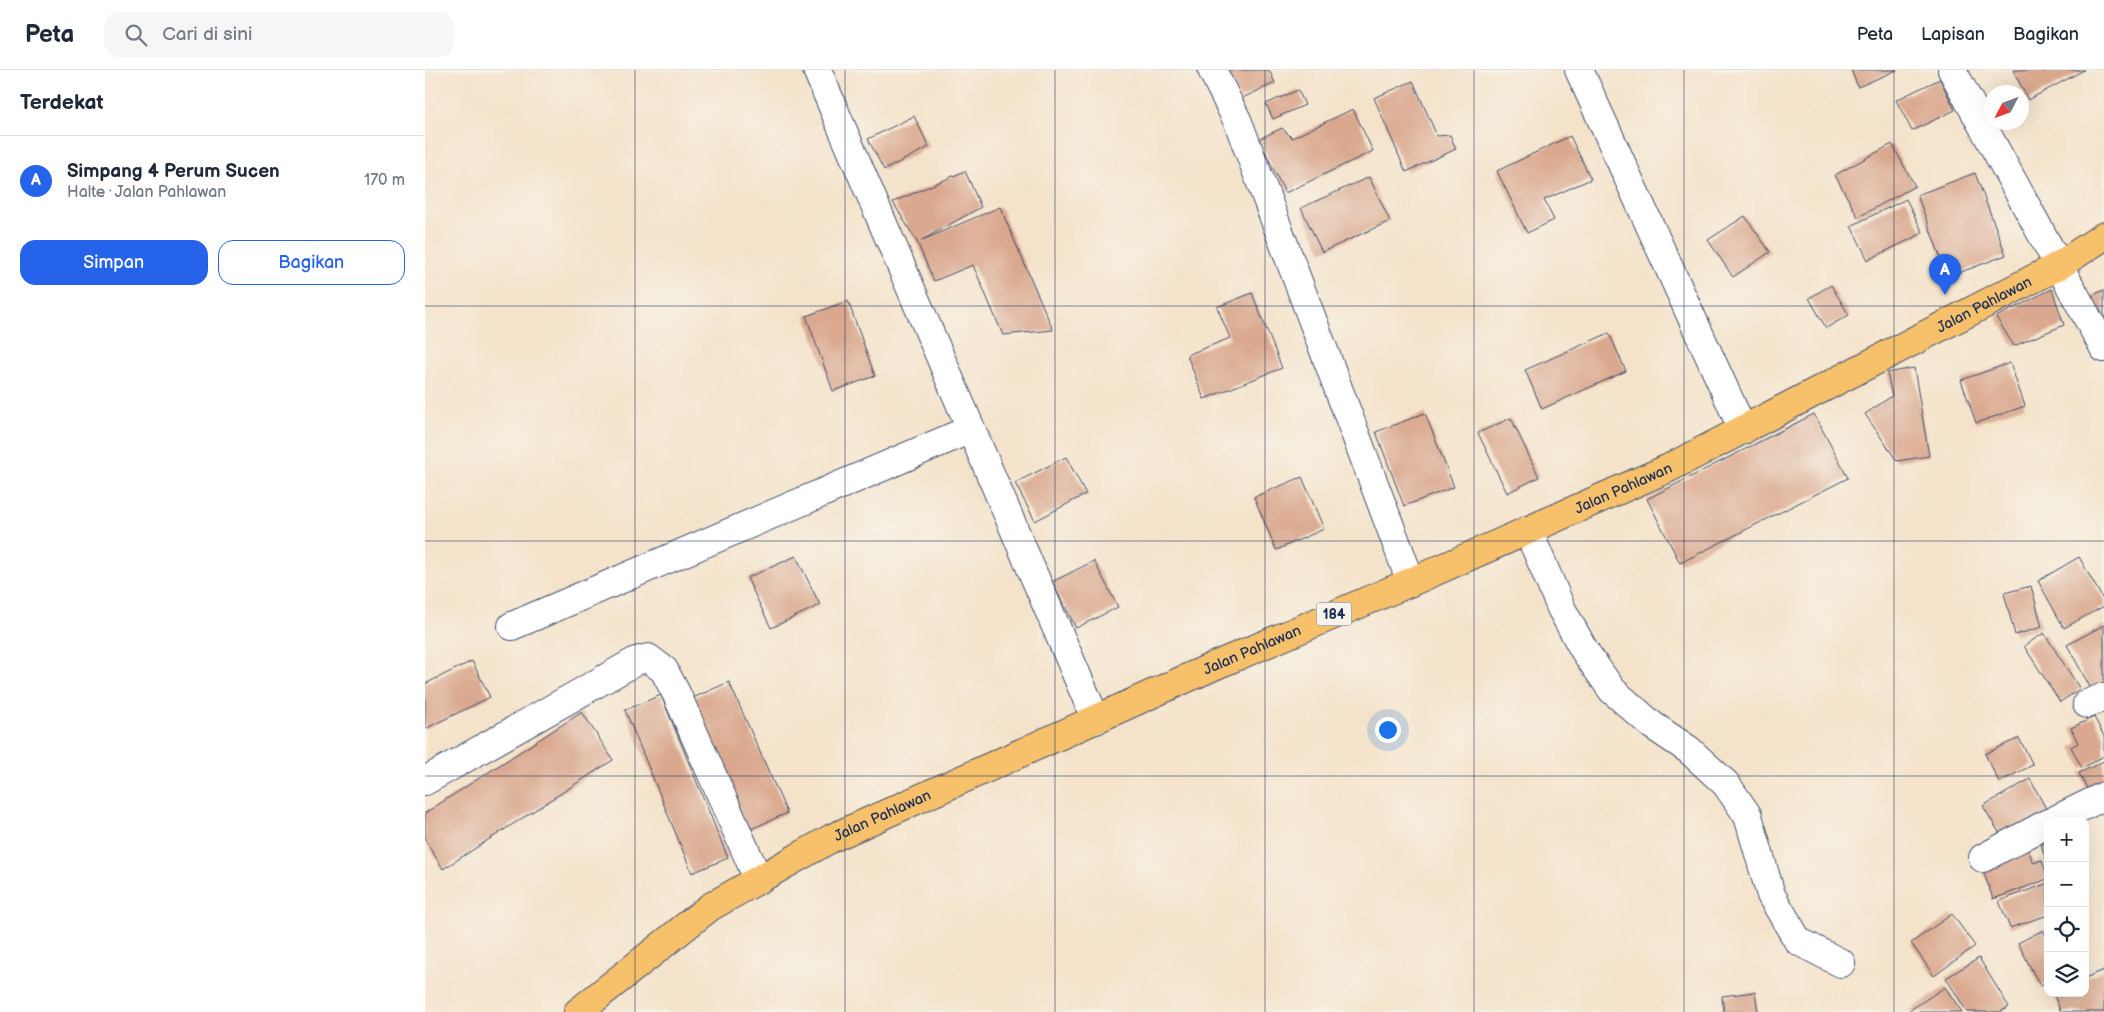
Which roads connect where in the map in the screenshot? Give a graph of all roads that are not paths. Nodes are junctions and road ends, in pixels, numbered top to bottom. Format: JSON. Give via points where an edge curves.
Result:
{"nodes":[{"id":1,"x":817,"y":70,"type":"edge"},
{"id":2,"x":1212,"y":70,"type":"edge"},
{"id":3,"x":1579,"y":70,"type":"edge"},
{"id":4,"x":1953,"y":70,"type":"edge"},
{"id":5,"x":2103,"y":241,"type":"edge"},
{"id":6,"x":2060,"y":264,"type":"junction"},
{"id":7,"x":2104,"y":348,"type":"edge"},
{"id":8,"x":971,"y":429,"type":"junction"},
{"id":9,"x":1743,"y":430,"type":"junction"},
{"id":10,"x":1528,"y":530,"type":"junction"},
{"id":11,"x":1411,"y":582,"type":"junction"},
{"id":12,"x":512,"y":626,"type":"dead end"},
{"id":13,"x":1096,"y":720,"type":"junction"},
{"id":14,"x":425,"y":781,"type":"edge"},
{"id":15,"x":2104,"y":796,"type":"edge"},
{"id":16,"x":2061,"y":817,"type":"edge"},
{"id":17,"x":2044,"y":825,"type":"edge"},
{"id":18,"x":1983,"y":858,"type":"dead end"},
{"id":19,"x":758,"y":879,"type":"junction"},
{"id":20,"x":1841,"y":963,"type":"dead end"},
{"id":21,"x":578,"y":1012,"type":"edge"}],
"edges":[{"from":1,"to":8,"type":"street"},
{"from":2,"to":11,"type":"street","via":[[1238,122]]},
{"from":3,"to":9,"type":"street"},
{"from":4,"to":6,"type":"street"},
{"from":5,"to":6,"type":"main road","name":"Jalan Pahlawan","number":"184"},
{"from":6,"to":7,"type":"street"},
{"from":6,"to":9,"type":"main road","name":"Jalan Pahlawan","number":"184"},
{"from":8,"to":12,"type":"street"},
{"from":8,"to":13,"type":"street"},
{"from":9,"to":10,"type":"main road","name":"Jalan Pahlawan","number":"184","via":[[1669,468]]},
{"from":10,"to":11,"type":"main road","name":"Jalan Pahlawan","number":"184"},
{"from":10,"to":20,"type":"street","via":[[1561,608],[1584,650],[1612,690],[1652,725],[1689,750],[1726,784],[1748,816],[1771,895],[1798,941]]},
{"from":11,"to":13,"type":"main road","name":"Jalan Pahlawan","number":"184"},
{"from":13,"to":19,"type":"main road","name":"Jalan Pahlawan","number":"184","via":[[832,838]]},
{"from":14,"to":19,"type":"street","via":[[636,661],[648,658],[664,670],[677,695]]},
{"from":15,"to":16,"type":"street"},
{"from":17,"to":18,"type":"street"},
{"from":19,"to":21,"type":"main road","name":"Jalan Pahlawan","number":"184","via":[[710,907]]}]}
